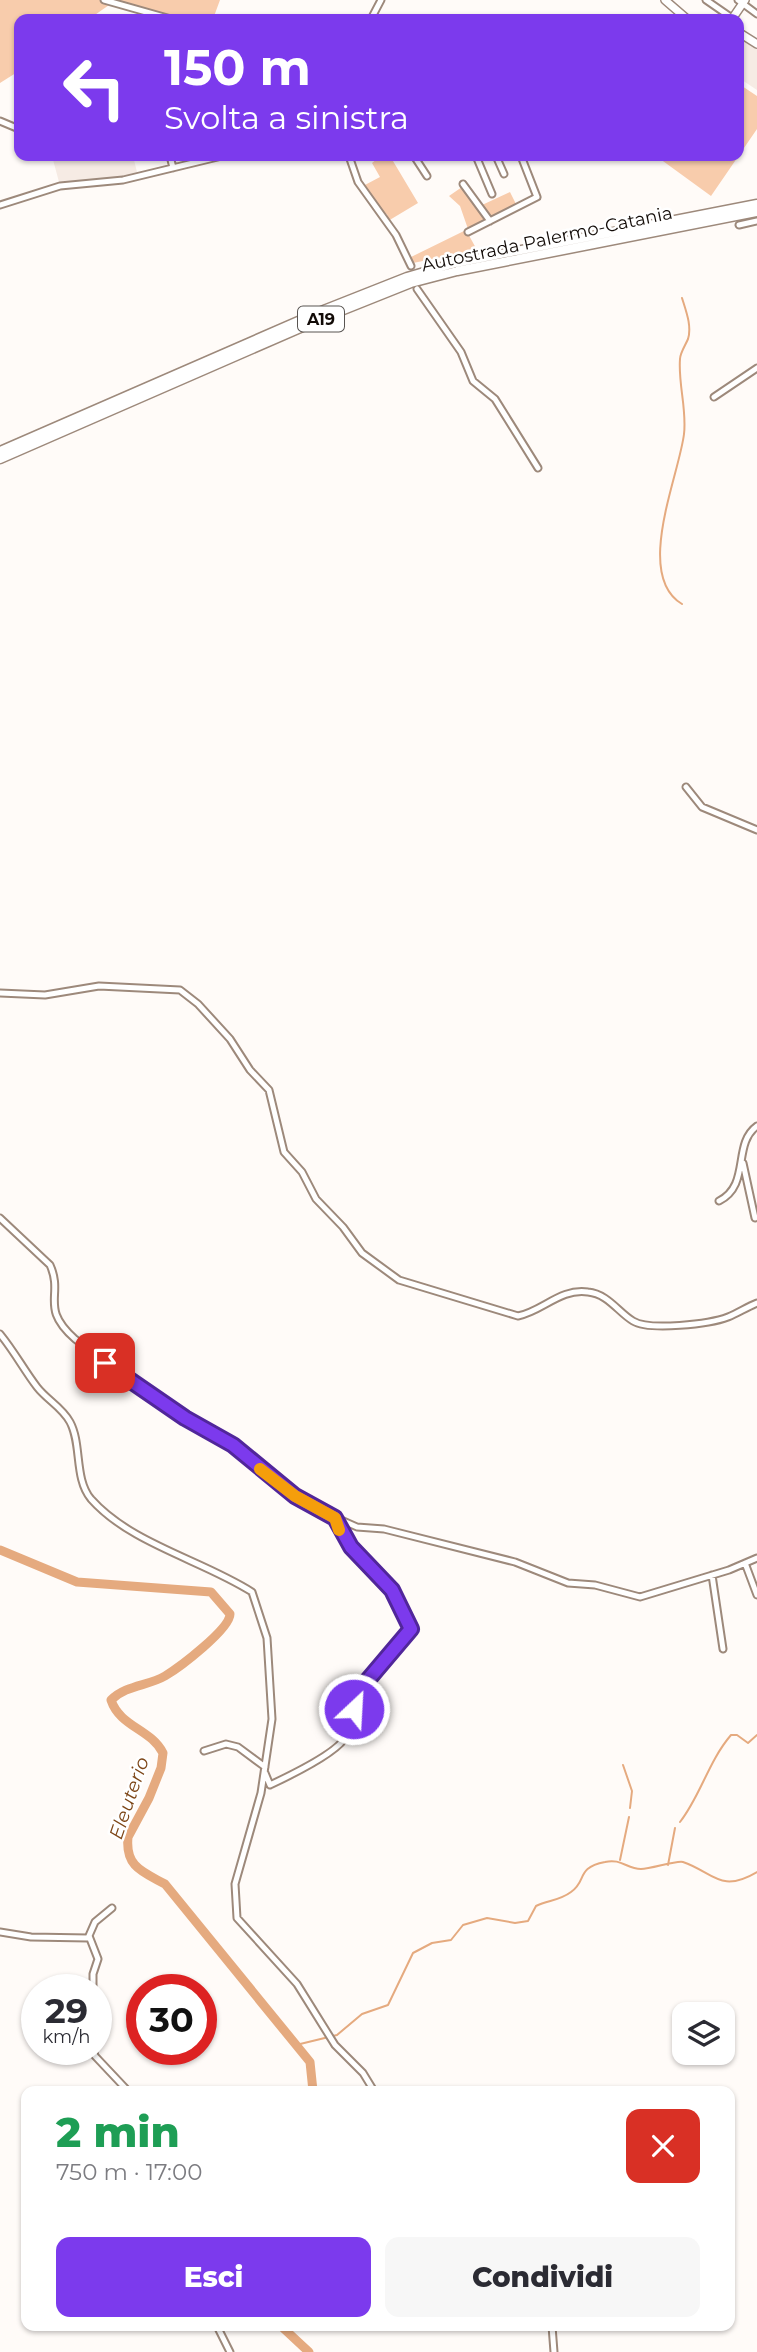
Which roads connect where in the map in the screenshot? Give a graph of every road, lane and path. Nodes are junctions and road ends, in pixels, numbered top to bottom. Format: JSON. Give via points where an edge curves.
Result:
{"nodes":[{"id":1,"x":104,"y":0,"type":"edge"},
{"id":2,"x":665,"y":0,"type":"edge"},
{"id":3,"x":706,"y":0,"type":"edge"},
{"id":4,"x":742,"y":1,"type":"edge"},
{"id":5,"x":154,"y":14,"type":"edge"},
{"id":6,"x":681,"y":14,"type":"edge"},
{"id":7,"x":725,"y":14,"type":"edge"},
{"id":8,"x":757,"y":14,"type":"edge"},
{"id":9,"x":171,"y":161,"type":"edge"},
{"id":10,"x":202,"y":161,"type":"edge"},
{"id":11,"x":351,"y":161,"type":"edge"},
{"id":12,"x":417,"y":161,"type":"edge"},
{"id":13,"x":478,"y":161,"type":"edge"},
{"id":14,"x":498,"y":161,"type":"edge"},
{"id":15,"x":523,"y":161,"type":"edge"},
{"id":16,"x":173,"y":168,"type":"junction"},
{"id":17,"x":504,"y":174,"type":"dead end"},
{"id":18,"x":427,"y":176,"type":"dead end"},
{"id":19,"x":463,"y":184,"type":"dead end"},
{"id":20,"x":492,"y":194,"type":"dead end"},
{"id":21,"x":757,"y":204,"type":"edge"},
{"id":22,"x":0,"y":205,"type":"edge"},
{"id":23,"x":757,"y":212,"type":"edge"},
{"id":24,"x":757,"y":220,"type":"edge"},
{"id":25,"x":490,"y":221,"type":"junction"},
{"id":26,"x":739,"y":225,"type":"dead end"},
{"id":27,"x":468,"y":232,"type":"dead end"},
{"id":28,"x":411,"y":266,"type":"dead end"},
{"id":29,"x":417,"y":289,"type":"dead end"},
{"id":30,"x":757,"y":368,"type":"edge"},
{"id":31,"x":714,"y":397,"type":"dead end"},
{"id":32,"x":0,"y":451,"type":"edge"},
{"id":33,"x":0,"y":459,"type":"edge"},
{"id":34,"x":538,"y":468,"type":"dead end"},
{"id":35,"x":686,"y":787,"type":"dead end"},
{"id":36,"x":757,"y":831,"type":"edge"},
{"id":37,"x":0,"y":993,"type":"edge"},
{"id":38,"x":757,"y":1126,"type":"edge"},
{"id":39,"x":743,"y":1160,"type":"junction"},
{"id":40,"x":719,"y":1201,"type":"dead end"},
{"id":41,"x":0,"y":1218,"type":"edge"},
{"id":42,"x":755,"y":1218,"type":"dead end"},
{"id":43,"x":757,"y":1303,"type":"edge"},
{"id":44,"x":0,"y":1334,"type":"edge"},
{"id":45,"x":335,"y":1518,"type":"junction"},
{"id":46,"x":757,"y":1558,"type":"edge"},
{"id":47,"x":745,"y":1563,"type":"junction"},
{"id":48,"x":712,"y":1575,"type":"junction"},
{"id":49,"x":757,"y":1595,"type":"edge"},
{"id":50,"x":723,"y":1649,"type":"dead end"},
{"id":51,"x":204,"y":1751,"type":"dead end"},
{"id":52,"x":264,"y":1769,"type":"junction"},
{"id":53,"x":112,"y":1908,"type":"dead end"},
{"id":54,"x":0,"y":1932,"type":"edge"},
{"id":55,"x":89,"y":1935,"type":"junction"},
{"id":56,"x":93,"y":1974,"type":"edge"},
{"id":57,"x":103,"y":2065,"type":"edge"},
{"id":58,"x":123,"y":2086,"type":"edge"},
{"id":59,"x":370,"y":2086,"type":"edge"},
{"id":60,"x":220,"y":2331,"type":"edge"},
{"id":61,"x":552,"y":2331,"type":"edge"},
{"id":62,"x":230,"y":2352,"type":"edge"},
{"id":63,"x":554,"y":2352,"type":"edge"}],
"edges":[{"from":1,"to":5,"type":"street"},
{"from":2,"to":6,"type":"main road"},
{"from":3,"to":7,"type":"street"},
{"from":4,"to":8,"type":"street"},
{"from":9,"to":16,"type":"street"},
{"from":10,"to":16,"type":"street"},
{"from":11,"to":28,"type":"street","via":[[358,182],[397,235]]},
{"from":12,"to":18,"type":"street"},
{"from":13,"to":20,"type":"street"},
{"from":14,"to":17,"type":"street"},
{"from":15,"to":25,"type":"street","via":[[537,197]]},
{"from":16,"to":22,"type":"street","via":[[123,180],[60,186]]},
{"from":19,"to":25,"type":"street"},
{"from":21,"to":32,"type":"highway","name":"Autostrada Palermo-Catania","number":"A19","via":[[455,263],[407,277]]},
{"from":23,"to":33,"type":"highway","name":"Autostrada Palermo-Catania","number":"A19","via":[[411,283]]},
{"from":24,"to":26,"type":"street"},
{"from":25,"to":27,"type":"street"},
{"from":29,"to":34,"type":"street","via":[[465,359],[473,381],[505,412]]},
{"from":30,"to":31,"type":"street"},
{"from":35,"to":36,"type":"street","via":[[702,807]]},
{"from":37,"to":43,"type":"street","via":[[45,995],[99,986],[170,987],[189,996],[269,1090],[284,1152],[302,1172],[316,1199],[362,1253],[399,1280],[518,1316],[553,1297],[588,1292],[610,1301],[639,1324],[664,1328],[721,1320]]},
{"from":38,"to":39,"type":"street","via":[[746,1137]]},
{"from":39,"to":40,"type":"street","via":[[733,1192]]},
{"from":39,"to":42,"type":"street"},
{"from":41,"to":45,"type":"street","via":[[50,1265],[53,1308],[75,1339],[152,1396],[233,1445],[295,1496]]},
{"from":44,"to":52,"type":"street","via":[[36,1386],[71,1423],[90,1497],[144,1539],[252,1592],[267,1638],[272,1703]]},
{"from":45,"to":48,"type":"street","via":[[357,1527],[384,1529],[515,1562],[552,1579],[595,1585],[628,1596],[651,1595]]},
{"from":45,"to":52,"type":"street","via":[[351,1547],[392,1590],[411,1629],[356,1694],[344,1741],[309,1767],[270,1785]]},
{"from":46,"to":47,"type":"street"},
{"from":47,"to":48,"type":"street"},
{"from":47,"to":49,"type":"street"},
{"from":48,"to":50,"type":"street"},
{"from":51,"to":52,"type":"street","via":[[226,1744],[238,1747]]},
{"from":52,"to":59,"type":"street","via":[[235,1884],[237,1918],[297,1984],[330,2037]]},
{"from":53,"to":55,"type":"street","via":[[94,1922]]},
{"from":54,"to":55,"type":"street","via":[[42,1938]]},
{"from":55,"to":56,"type":"street","via":[[98,1959]]},
{"from":57,"to":58,"type":"street"},
{"from":60,"to":62,"type":"street"},
{"from":61,"to":63,"type":"street"}]}
